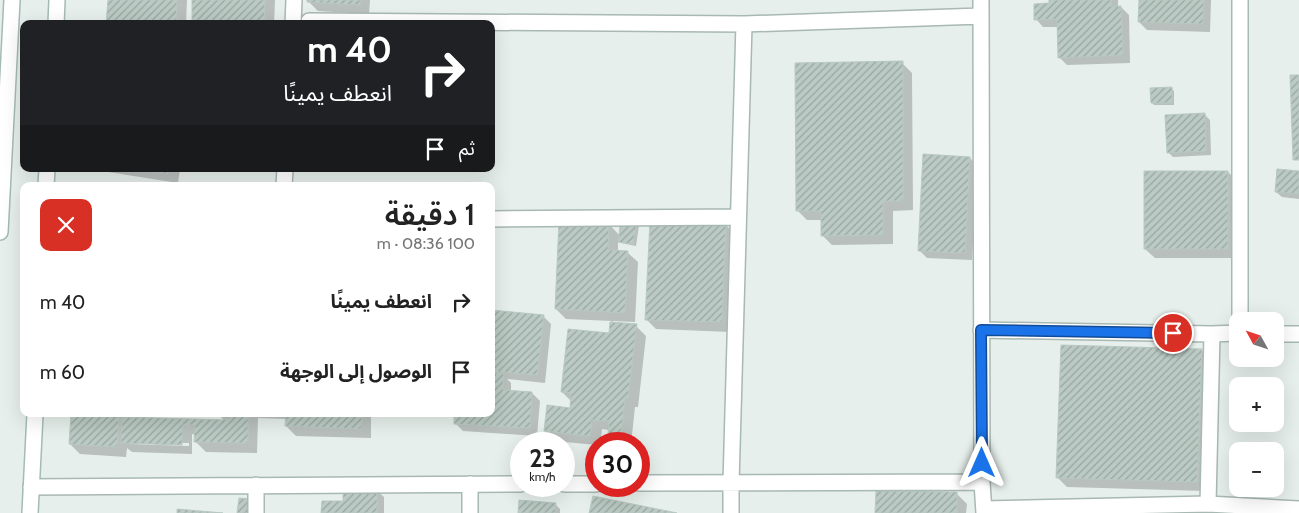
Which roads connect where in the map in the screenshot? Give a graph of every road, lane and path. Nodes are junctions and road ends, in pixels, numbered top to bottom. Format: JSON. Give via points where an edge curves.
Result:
{"nodes":[{"id":1,"x":12,"y":0,"type":"edge"},
{"id":2,"x":57,"y":0,"type":"edge"},
{"id":3,"x":294,"y":0,"type":"edge"},
{"id":4,"x":981,"y":0,"type":"edge"},
{"id":5,"x":1240,"y":0,"type":"edge"},
{"id":6,"x":981,"y":16,"type":"junction"},
{"id":7,"x":56,"y":20,"type":"edge"},
{"id":8,"x":293,"y":20,"type":"edge"},
{"id":9,"x":495,"y":23,"type":"edge"},
{"id":10,"x":744,"y":24,"type":"junction"},
{"id":11,"x":738,"y":217,"type":"junction"},
{"id":12,"x":495,"y":219,"type":"edge"},
{"id":13,"x":0,"y":232,"type":"edge"},
{"id":14,"x":1240,"y":312,"type":"edge"},
{"id":15,"x":981,"y":330,"type":"junction"},
{"id":16,"x":1229,"y":333,"type":"edge"},
{"id":17,"x":1212,"y":334,"type":"junction"},
{"id":18,"x":1284,"y":334,"type":"edge"},
{"id":19,"x":1299,"y":334,"type":"edge"},
{"id":20,"x":34,"y":417,"type":"edge"},
{"id":21,"x":982,"y":482,"type":"junction"},
{"id":22,"x":731,"y":483,"type":"junction"},
{"id":23,"x":470,"y":484,"type":"junction"},
{"id":24,"x":510,"y":484,"type":"edge"},
{"id":25,"x":650,"y":484,"type":"edge"},
{"id":26,"x":256,"y":485,"type":"junction"},
{"id":27,"x":31,"y":487,"type":"junction"},
{"id":28,"x":1208,"y":504,"type":"junction"},
{"id":29,"x":1299,"y":509,"type":"edge"},
{"id":30,"x":984,"y":511,"type":"edge"},
{"id":31,"x":30,"y":513,"type":"edge"},
{"id":32,"x":256,"y":513,"type":"edge"},
{"id":33,"x":470,"y":513,"type":"edge"},
{"id":34,"x":731,"y":513,"type":"edge"}],
"edges":[{"from":1,"to":13,"type":"street"},
{"from":2,"to":7,"type":"street"},
{"from":3,"to":8,"type":"street"},
{"from":4,"to":6,"type":"street"},
{"from":5,"to":14,"type":"street"},
{"from":6,"to":10,"type":"street"},
{"from":6,"to":15,"type":"street"},
{"from":9,"to":10,"type":"street"},
{"from":10,"to":11,"type":"street"},
{"from":11,"to":12,"type":"street"},
{"from":11,"to":22,"type":"street"},
{"from":15,"to":17,"type":"street"},
{"from":15,"to":21,"type":"street"},
{"from":16,"to":17,"type":"street"},
{"from":17,"to":28,"type":"street"},
{"from":18,"to":19,"type":"street"},
{"from":20,"to":27,"type":"street"},
{"from":21,"to":22,"type":"street"},
{"from":21,"to":30,"type":"street"},
{"from":22,"to":25,"type":"street"},
{"from":22,"to":34,"type":"street"},
{"from":23,"to":24,"type":"street"},
{"from":23,"to":26,"type":"street"},
{"from":23,"to":33,"type":"street"},
{"from":26,"to":27,"type":"street"},
{"from":26,"to":32,"type":"street"},
{"from":27,"to":31,"type":"street"},
{"from":28,"to":29,"type":"street"},
{"from":28,"to":30,"type":"street"}]}
